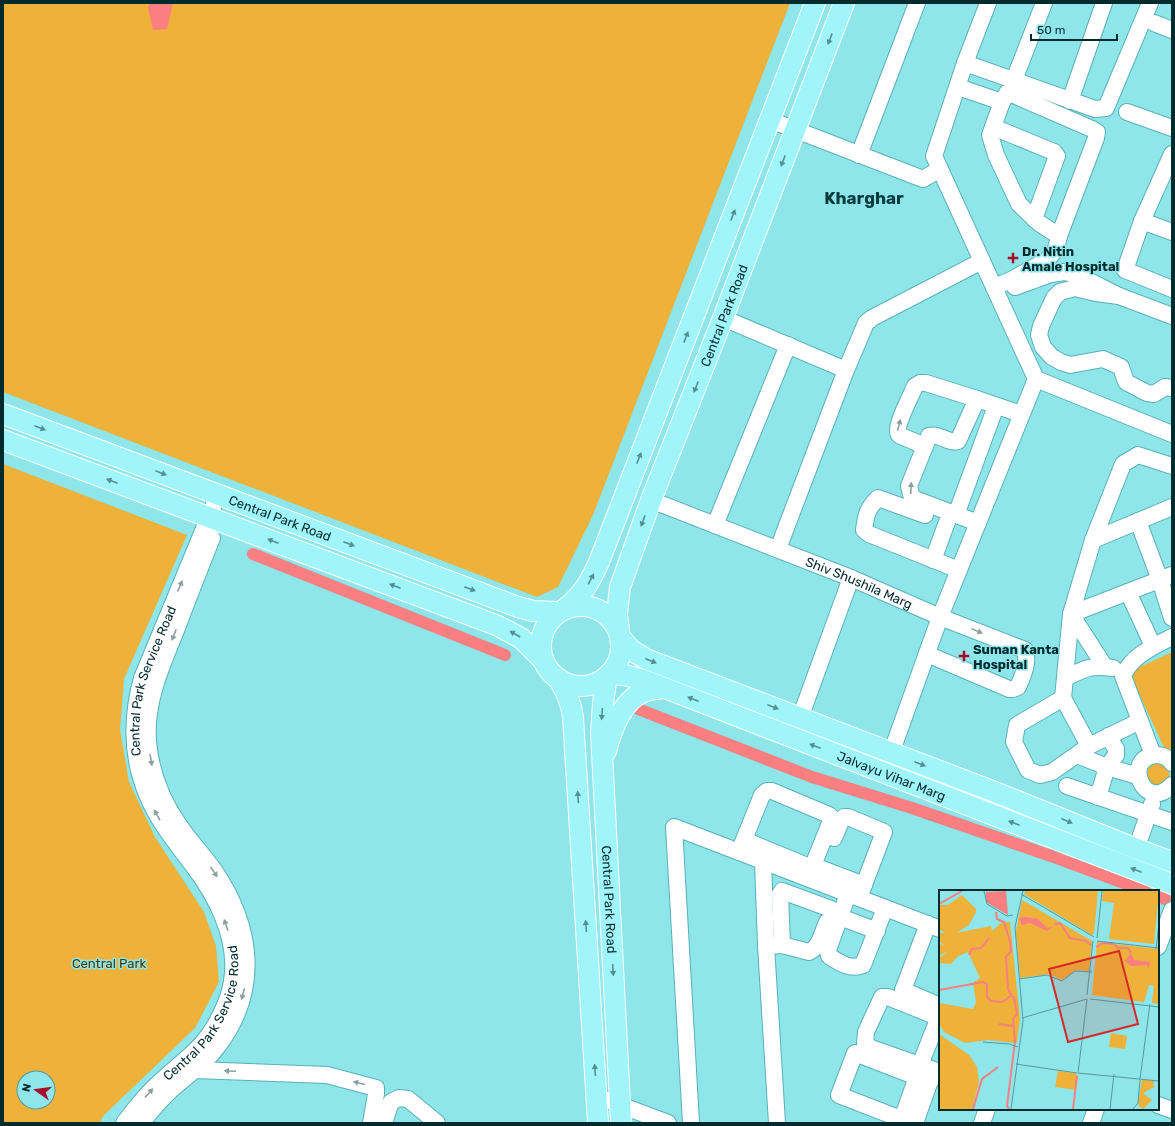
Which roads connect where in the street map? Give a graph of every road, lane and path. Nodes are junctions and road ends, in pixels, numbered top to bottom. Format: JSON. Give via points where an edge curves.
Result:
{"nodes":[{"id":1,"x":814,"y":3,"type":"edge"},
{"id":2,"x":844,"y":3,"type":"edge"},
{"id":3,"x":918,"y":3,"type":"edge"},
{"id":4,"x":988,"y":3,"type":"edge"},
{"id":5,"x":1044,"y":3,"type":"edge"},
{"id":6,"x":1104,"y":3,"type":"edge"},
{"id":7,"x":1150,"y":3,"type":"edge"},
{"id":8,"x":1154,"y":23,"type":"dead end"},
{"id":9,"x":1172,"y":30,"type":"edge"},
{"id":10,"x":965,"y":63,"type":"junction"},
{"id":11,"x":1014,"y":80,"type":"junction"},
{"id":12,"x":958,"y":87,"type":"junction"},
{"id":13,"x":1070,"y":100,"type":"junction"},
{"id":14,"x":1002,"y":102,"type":"junction"},
{"id":15,"x":1127,"y":112,"type":"dead end"},
{"id":16,"x":770,"y":120,"type":"junction"},
{"id":17,"x":993,"y":127,"type":"junction"},
{"id":18,"x":1172,"y":128,"type":"edge"},
{"id":19,"x":795,"y":130,"type":"junction"},
{"id":20,"x":859,"y":154,"type":"junction"},
{"id":21,"x":1172,"y":154,"type":"edge"},
{"id":22,"x":940,"y":169,"type":"junction"},
{"id":23,"x":1034,"y":219,"type":"junction"},
{"id":24,"x":1142,"y":221,"type":"junction"},
{"id":25,"x":1172,"y":232,"type":"edge"},
{"id":26,"x":1059,"y":236,"type":"junction"},
{"id":27,"x":982,"y":261,"type":"junction"},
{"id":28,"x":1172,"y":289,"type":"edge"},
{"id":29,"x":995,"y":290,"type":"junction"},
{"id":30,"x":1119,"y":296,"type":"junction"},
{"id":31,"x":1172,"y":316,"type":"edge"},
{"id":32,"x":723,"y":318,"type":"junction"},
{"id":33,"x":788,"y":345,"type":"junction"},
{"id":34,"x":846,"y":370,"type":"junction"},
{"id":35,"x":1036,"y":379,"type":"junction"},
{"id":36,"x":1172,"y":388,"type":"edge"},
{"id":37,"x":977,"y":399,"type":"junction"},
{"id":38,"x":996,"y":406,"type":"junction"},
{"id":39,"x":3,"y":414,"type":"edge"},
{"id":40,"x":1022,"y":414,"type":"junction"},
{"id":41,"x":1172,"y":434,"type":"edge"},
{"id":42,"x":3,"y":440,"type":"edge"},
{"id":43,"x":925,"y":446,"type":"junction"},
{"id":44,"x":1172,"y":466,"type":"edge"},
{"id":45,"x":222,"y":496,"type":"junction"},
{"id":46,"x":651,"y":500,"type":"junction"},
{"id":47,"x":1172,"y":507,"type":"edge"},
{"id":48,"x":214,"y":519,"type":"junction"},
{"id":49,"x":951,"y":519,"type":"junction"},
{"id":50,"x":1138,"y":521,"type":"junction"},
{"id":51,"x":715,"y":525,"type":"junction"},
{"id":52,"x":976,"y":528,"type":"junction"},
{"id":53,"x":1093,"y":540,"type":"junction"},
{"id":54,"x":778,"y":550,"type":"junction"},
{"id":55,"x":933,"y":560,"type":"junction"},
{"id":56,"x":959,"y":570,"type":"junction"},
{"id":57,"x":1166,"y":577,"type":"edge"},
{"id":58,"x":851,"y":578,"type":"junction"},
{"id":59,"x":1128,"y":592,"type":"junction"},
{"id":60,"x":563,"y":610,"type":"junction"},
{"id":61,"x":1071,"y":614,"type":"junction"},
{"id":62,"x":940,"y":617,"type":"junction"},
{"id":63,"x":1172,"y":618,"type":"edge"},
{"id":64,"x":620,"y":634,"type":"junction"},
{"id":65,"x":1172,"y":637,"type":"edge"},
{"id":66,"x":1153,"y":646,"type":"junction"},
{"id":67,"x":927,"y":654,"type":"junction"},
{"id":68,"x":544,"y":661,"type":"junction"},
{"id":69,"x":1105,"y":667,"type":"junction"},
{"id":70,"x":1126,"y":669,"type":"junction"},
{"id":71,"x":608,"y":675,"type":"junction"},
{"id":72,"x":1065,"y":678,"type":"junction"},
{"id":73,"x":559,"y":679,"type":"junction"},
{"id":74,"x":664,"y":688,"type":"junction"},
{"id":75,"x":1064,"y":698,"type":"junction"},
{"id":76,"x":800,"y":718,"type":"junction"},
{"id":77,"x":1140,"y":721,"type":"junction"},
{"id":78,"x":1108,"y":736,"type":"junction"},
{"id":79,"x":1083,"y":750,"type":"junction"},
{"id":80,"x":892,"y":753,"type":"junction"},
{"id":81,"x":1153,"y":755,"type":"junction"},
{"id":82,"x":1171,"y":761,"type":"edge"},
{"id":83,"x":603,"y":765,"type":"junction"},
{"id":84,"x":1107,"y":766,"type":"junction"},
{"id":85,"x":884,"y":773,"type":"junction"},
{"id":86,"x":1138,"y":776,"type":"junction"},
{"id":87,"x":1172,"y":785,"type":"edge"},
{"id":88,"x":1067,"y":786,"type":"dead end"},
{"id":89,"x":1153,"y":792,"type":"junction"},
{"id":90,"x":1098,"y":797,"type":"junction"},
{"id":91,"x":1145,"y":813,"type":"junction"},
{"id":92,"x":1172,"y":822,"type":"edge"},
{"id":93,"x":742,"y":846,"type":"junction"},
{"id":94,"x":1132,"y":848,"type":"junction"},
{"id":95,"x":763,"y":861,"type":"junction"},
{"id":96,"x":1172,"y":862,"type":"edge"},
{"id":97,"x":815,"y":874,"type":"junction"},
{"id":98,"x":1172,"y":884,"type":"edge"},
{"id":99,"x":852,"y":892,"type":"junction"},
{"id":100,"x":885,"y":908,"type":"junction"},
{"id":101,"x":1172,"y":910,"type":"edge"},
{"id":102,"x":835,"y":913,"type":"junction"},
{"id":103,"x":877,"y":930,"type":"junction"},
{"id":104,"x":933,"y":931,"type":"edge"},
{"id":105,"x":1159,"y":944,"type":"edge"},
{"id":106,"x":774,"y":946,"type":"junction"},
{"id":107,"x":939,"y":1012,"type":"edge"},
{"id":108,"x":939,"y":1013,"type":"edge"},
{"id":109,"x":939,"y":1019,"type":"edge"},
{"id":110,"x":195,"y":1070,"type":"junction"},
{"id":111,"x":930,"y":1073,"type":"edge"},
{"id":112,"x":596,"y":1096,"type":"junction"},
{"id":113,"x":1159,"y":1105,"type":"edge"},
{"id":114,"x":988,"y":1110,"type":"edge"},
{"id":115,"x":1096,"y":1110,"type":"edge"},
{"id":116,"x":1172,"y":1110,"type":"edge"},
{"id":117,"x":621,"y":1114,"type":"edge"},
{"id":118,"x":909,"y":1122,"type":"edge"},
{"id":119,"x":124,"y":1123,"type":"edge"},
{"id":120,"x":141,"y":1123,"type":"edge"},
{"id":121,"x":371,"y":1123,"type":"edge"},
{"id":122,"x":384,"y":1123,"type":"edge"},
{"id":123,"x":437,"y":1123,"type":"edge"},
{"id":124,"x":598,"y":1123,"type":"edge"},
{"id":125,"x":668,"y":1123,"type":"edge"},
{"id":126,"x":691,"y":1123,"type":"edge"},
{"id":127,"x":777,"y":1123,"type":"edge"},
{"id":128,"x":982,"y":1123,"type":"edge"},
{"id":129,"x":1091,"y":1123,"type":"edge"}],
"edges":[{"from":1,"to":16,"type":"main road"},
{"from":2,"to":19,"type":"main road","name":"Central Park Road","one_way":true},
{"from":3,"to":20,"type":"street"},
{"from":4,"to":10,"type":"street"},
{"from":5,"to":11,"type":"street"},
{"from":6,"to":13,"type":"street"},
{"from":7,"to":13,"type":"street","via":[[1106,108],[1095,109]]},
{"from":8,"to":9,"type":"street"},
{"from":10,"to":11,"type":"street"},
{"from":10,"to":12,"type":"street"},
{"from":11,"to":13,"type":"street"},
{"from":12,"to":14,"type":"street"},
{"from":12,"to":22,"type":"street","via":[[934,156]]},
{"from":14,"to":17,"type":"street"},
{"from":14,"to":26,"type":"street","via":[[1009,92],[1097,132]]},
{"from":15,"to":18,"type":"street"},
{"from":16,"to":19,"type":"street"},
{"from":60,"to":16,"type":"main road","one_way":true,"via":[[579,598],[599,562]]},
{"from":17,"to":23,"type":"street","via":[[990,135],[1007,181],[1019,204]]},
{"from":17,"to":23,"type":"street","via":[[1054,152],[1057,156]]},
{"from":19,"to":20,"type":"street"},
{"from":19,"to":32,"type":"main road","name":"Central Park Road","one_way":true},
{"from":20,"to":22,"type":"street","via":[[923,179]]},
{"from":21,"to":24,"type":"street"},
{"from":22,"to":27,"type":"street"},
{"from":23,"to":26,"type":"street"},
{"from":24,"to":25,"type":"street"},
{"from":24,"to":28,"type":"street","via":[[1125,270]]},
{"from":26,"to":29,"type":"street","via":[[1056,249],[1047,260]]},
{"from":27,"to":29,"type":"street"},
{"from":27,"to":34,"type":"street","via":[[872,318],[866,323]]},
{"from":29,"to":30,"type":"street","via":[[1064,272],[1078,275]]},
{"from":29,"to":35,"type":"street"},
{"from":30,"to":31,"type":"street"},
{"from":30,"to":36,"type":"street","via":[[1075,288],[1060,292],[1054,298],[1041,326],[1039,335],[1043,347],[1052,357],[1070,365],[1103,359],[1116,364],[1121,367],[1126,382],[1147,392],[1154,394],[1165,387]]},
{"from":32,"to":33,"type":"street"},
{"from":32,"to":46,"type":"main road","name":"Central Park Road","one_way":true},
{"from":33,"to":34,"type":"street"},
{"from":33,"to":51,"type":"street"},
{"from":34,"to":54,"type":"street"},
{"from":35,"to":40,"type":"street"},
{"from":35,"to":41,"type":"street"},
{"from":37,"to":38,"type":"street"},
{"from":37,"to":43,"type":"street","via":[[958,441],[934,435],[930,436]]},
{"from":43,"to":37,"type":"street","one_way":true,"via":[[901,436],[897,431],[915,386],[926,383]]},
{"from":38,"to":40,"type":"street"},
{"from":38,"to":49,"type":"street"},
{"from":39,"to":45,"type":"main road","name":"Central Park Road","one_way":true},
{"from":40,"to":52,"type":"street"},
{"from":48,"to":42,"type":"main road","name":"Central Park Road","one_way":true},
{"from":49,"to":43,"type":"street","one_way":true,"via":[[912,498],[909,486]]},
{"from":44,"to":53,"type":"street","via":[[1138,455],[1123,464]]},
{"from":45,"to":48,"type":"street"},
{"from":45,"to":60,"type":"main road","name":"Central Park Road","one_way":true,"via":[[518,607],[533,611]]},
{"from":46,"to":51,"type":"street","name":"Shiv Shushila Marg"},
{"from":46,"to":64,"type":"main road","name":"Central Park Road","one_way":true,"via":[[620,587],[617,614]]},
{"from":47,"to":50,"type":"street"},
{"from":68,"to":48,"type":"main road","name":"Central Park Road","one_way":true,"via":[[521,638],[496,625]]},
{"from":48,"to":110,"type":"street","name":"Central Park Service Road","one_way":true,"via":[[155,682],[148,726],[150,758],[160,792],[172,815],[228,894],[241,927],[246,952],[247,975],[233,1020],[219,1046]]},
{"from":119,"to":48,"type":"street","name":"Central Park Service Road","one_way":true,"via":[[150,1091],[208,1038],[226,1001],[233,973],[232,948],[222,913],[203,878],[168,834],[154,810],[139,772],[135,743],[135,708],[142,678]]},
{"from":49,"to":52,"type":"street"},
{"from":49,"to":55,"type":"street"},
{"from":49,"to":55,"type":"street","via":[[878,498],[866,515],[864,530],[869,534]]},
{"from":50,"to":53,"type":"street"},
{"from":50,"to":57,"type":"street"},
{"from":51,"to":54,"type":"street","name":"Shiv Shushila Marg"},
{"from":52,"to":56,"type":"street"},
{"from":53,"to":61,"type":"street"},
{"from":54,"to":58,"type":"street","name":"Shiv Shushila Marg"},
{"from":55,"to":56,"type":"street"},
{"from":56,"to":62,"type":"street"},
{"from":57,"to":59,"type":"street"},
{"from":57,"to":63,"type":"street"},
{"from":58,"to":62,"type":"street","name":"Shiv Shushila Marg"},
{"from":58,"to":76,"type":"street"},
{"from":59,"to":61,"type":"street"},
{"from":59,"to":66,"type":"street"},
{"from":60,"to":64,"type":"main road","via":[[582,605],[597,608],[610,617]]},
{"from":60,"to":68,"type":"main road","via":[[548,623],[542,637]]},
{"from":61,"to":69,"type":"street"},
{"from":61,"to":72,"type":"street"},
{"from":62,"to":67,"type":"street"},
{"from":62,"to":67,"type":"street","name":"Shiv Shushila Marg","one_way":true,"via":[[1025,650],[1025,670],[1018,687],[1009,689]]},
{"from":64,"to":71,"type":"main road","via":[[621,654]]},
{"from":64,"to":76,"type":"main road","name":"Jalvayu Vihar Marg","one_way":true,"via":[[628,647],[638,655]]},
{"from":65,"to":66,"type":"street"},
{"from":66,"to":70,"type":"street"},
{"from":67,"to":80,"type":"street"},
{"from":68,"to":73,"type":"main road"},
{"from":69,"to":70,"type":"street"},
{"from":69,"to":72,"type":"street","via":[[1086,668]]},
{"from":70,"to":77,"type":"street","via":[[1123,676]]},
{"from":71,"to":73,"type":"main road","via":[[596,683],[581,686]]},
{"from":71,"to":74,"type":"main road","name":"Jalvayu Vihar Marg","via":[[624,674]]},
{"from":71,"to":83,"type":"main road","name":"Central Park Road","one_way":true,"via":[[602,718]]},
{"from":72,"to":75,"type":"street"},
{"from":112,"to":73,"type":"main road","name":"Central Park Road","one_way":true,"via":[[573,717],[567,692]]},
{"from":74,"to":83,"type":"main road","via":[[646,691],[629,701],[614,727]]},
{"from":85,"to":74,"type":"main road","name":"Jalvayu Vihar Marg","one_way":true},
{"from":75,"to":79,"type":"street"},
{"from":75,"to":79,"type":"street","via":[[1017,725],[1014,742],[1028,770],[1040,775],[1052,772]]},
{"from":76,"to":80,"type":"main road","name":"Jalvayu Vihar Marg"},
{"from":77,"to":78,"type":"street"},
{"from":77,"to":81,"type":"street"},
{"from":78,"to":79,"type":"street"},
{"from":78,"to":84,"type":"street","via":[[1116,749],[1116,755]]},
{"from":79,"to":84,"type":"street"},
{"from":80,"to":85,"type":"street"},
{"from":80,"to":94,"type":"main road","name":"Jalvayu Vihar Marg","one_way":true},
{"from":81,"to":82,"type":"street"},
{"from":81,"to":86,"type":"street","via":[[1140,765]]},
{"from":83,"to":117,"type":"main road","name":"Central Park Road","one_way":true},
{"from":84,"to":86,"type":"street"},
{"from":84,"to":90,"type":"street"},
{"from":98,"to":85,"type":"main road","name":"Jalvayu Vihar Marg","one_way":true},
{"from":86,"to":89,"type":"street","via":[[1142,785]]},
{"from":87,"to":89,"type":"street","via":[[1163,792]]},
{"from":88,"to":90,"type":"street"},
{"from":89,"to":91,"type":"street"},
{"from":90,"to":91,"type":"street"},
{"from":91,"to":92,"type":"street"},
{"from":91,"to":94,"type":"street"},
{"from":93,"to":95,"type":"street"},
{"from":93,"to":97,"type":"street"},
{"from":93,"to":97,"type":"street","via":[[762,795],[772,791],[829,814],[832,818]]},
{"from":93,"to":126,"type":"street","via":[[674,827]]},
{"from":94,"to":96,"type":"main road","name":"Jalvayu Vihar Marg"},
{"from":95,"to":97,"type":"street"},
{"from":95,"to":106,"type":"street"},
{"from":97,"to":99,"type":"street"},
{"from":97,"to":99,"type":"street"},
{"from":97,"to":99,"type":"street","via":[[844,817],[884,832]]},
{"from":99,"to":100,"type":"street"},
{"from":99,"to":102,"type":"street"},
{"from":100,"to":103,"type":"street"},
{"from":100,"to":104,"type":"street"},
{"from":101,"to":105,"type":"street"},
{"from":102,"to":103,"type":"street"},
{"from":102,"to":103,"type":"street","via":[[828,950],[829,956],[842,965],[863,965]]},
{"from":102,"to":106,"type":"street","via":[[814,950],[809,952]]},
{"from":102,"to":106,"type":"street","via":[[782,891]]},
{"from":104,"to":107,"type":"street","via":[[903,990]]},
{"from":106,"to":127,"type":"street"},
{"from":108,"to":111,"type":"street","via":[[882,997],[866,1032],[865,1043],[871,1048]]},
{"from":109,"to":111,"type":"street"},
{"from":110,"to":120,"type":"street","name":"Central Park Service Road","via":[[171,1090]]},
{"from":121,"to":110,"type":"street","one_way":true,"via":[[376,1088],[368,1085],[327,1075]]},
{"from":111,"to":118,"type":"street"},
{"from":111,"to":118,"type":"street","via":[[855,1053],[839,1095]]},
{"from":112,"to":117,"type":"street"},
{"from":112,"to":124,"type":"main road","name":"Central Park Road"},
{"from":113,"to":116,"type":"street"},
{"from":114,"to":128,"type":"street"},
{"from":115,"to":129,"type":"street"},
{"from":117,"to":125,"type":"street"},
{"from":122,"to":123,"type":"street","via":[[391,1102],[399,1098],[408,1099]]}]}
